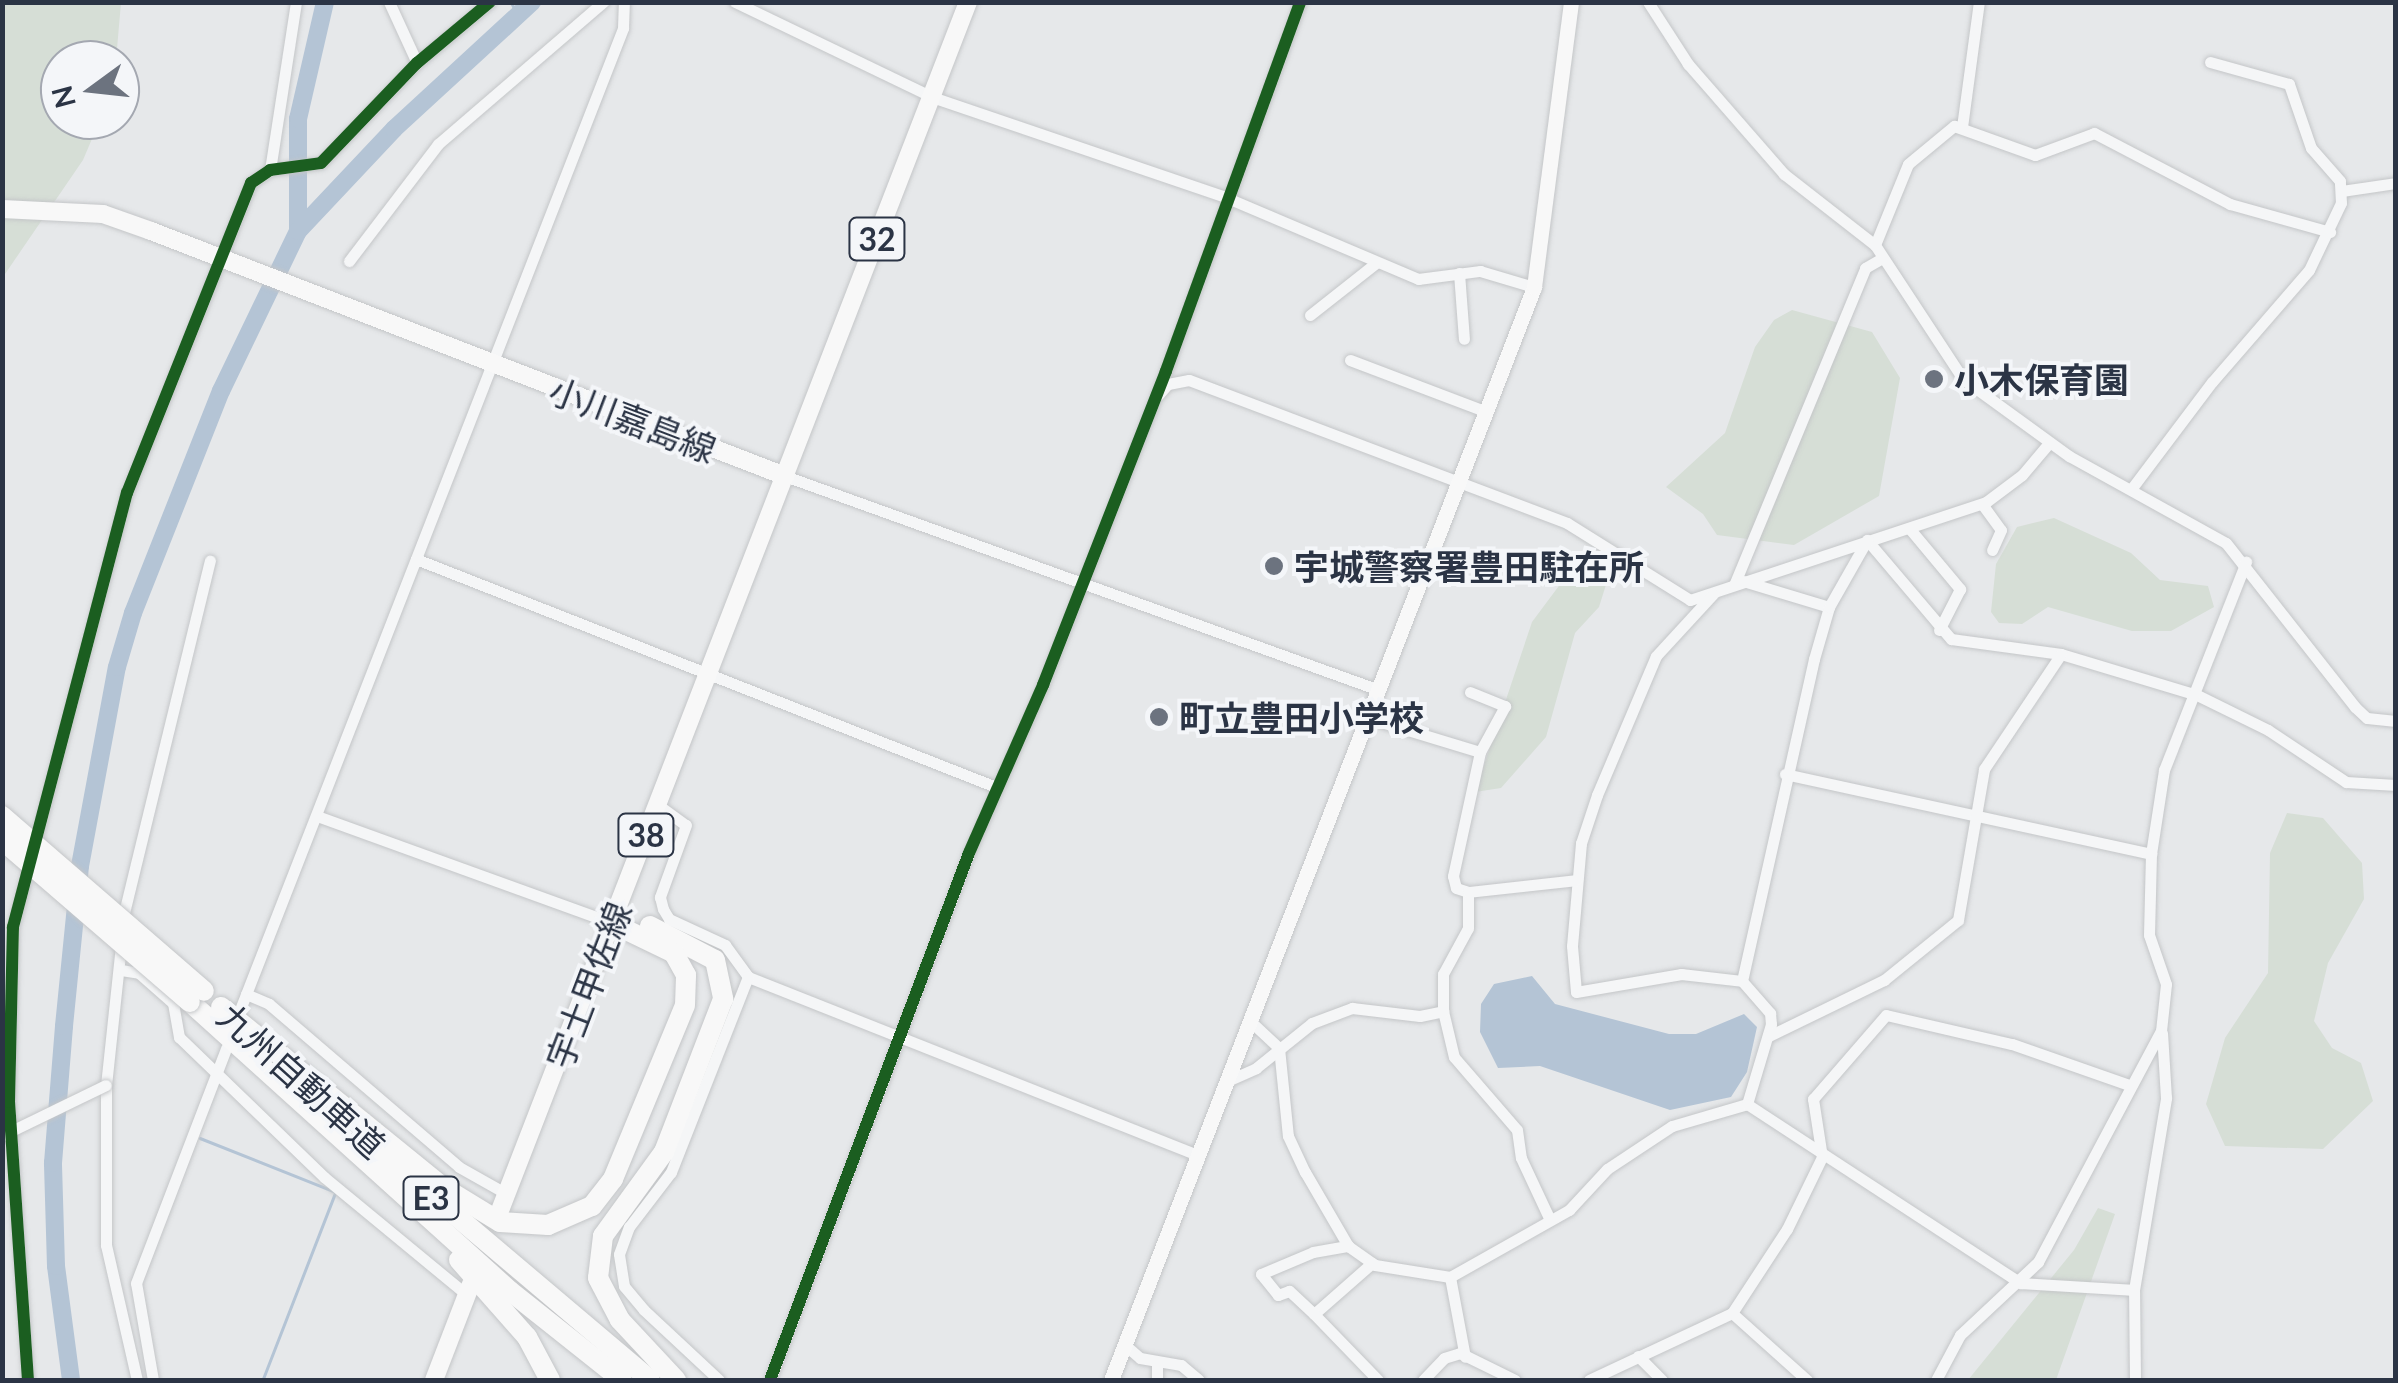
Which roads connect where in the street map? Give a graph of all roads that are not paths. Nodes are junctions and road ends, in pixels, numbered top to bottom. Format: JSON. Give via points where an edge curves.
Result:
{"nodes":[{"id":1,"x":296,"y":2,"type":"edge"},
{"id":2,"x":389,"y":2,"type":"edge"},
{"id":3,"x":490,"y":2,"type":"edge"},
{"id":4,"x":602,"y":2,"type":"edge"},
{"id":5,"x":624,"y":2,"type":"edge"},
{"id":6,"x":735,"y":2,"type":"edge"},
{"id":7,"x":968,"y":2,"type":"edge"},
{"id":8,"x":1300,"y":2,"type":"edge"},
{"id":9,"x":1571,"y":2,"type":"edge"},
{"id":10,"x":1648,"y":2,"type":"edge"},
{"id":11,"x":1978,"y":2,"type":"edge"},
{"id":12,"x":760,"y":7,"type":"edge"},
{"id":13,"x":417,"y":62,"type":"junction"},
{"id":14,"x":2210,"y":62,"type":"dead end"},
{"id":15,"x":932,"y":97,"type":"junction"},
{"id":16,"x":1962,"y":128,"type":"junction"},
{"id":17,"x":274,"y":169,"type":"junction"},
{"id":18,"x":2396,"y":183,"type":"edge"},
{"id":19,"x":2342,"y":191,"type":"junction"},
{"id":20,"x":1226,"y":197,"type":"junction"},
{"id":21,"x":2,"y":210,"type":"edge"},
{"id":22,"x":2330,"y":232,"type":"junction"},
{"id":23,"x":1874,"y":245,"type":"junction"},
{"id":24,"x":217,"y":257,"type":"junction"},
{"id":25,"x":1882,"y":258,"type":"junction"},
{"id":26,"x":348,"y":260,"type":"dead end"},
{"id":27,"x":1378,"y":262,"type":"junction"},
{"id":28,"x":1460,"y":274,"type":"junction"},
{"id":29,"x":1534,"y":287,"type":"junction"},
{"id":30,"x":1310,"y":315,"type":"dead end"},
{"id":31,"x":1464,"y":339,"type":"dead end"},
{"id":32,"x":1350,"y":360,"type":"dead end"},
{"id":33,"x":491,"y":366,"type":"junction"},
{"id":34,"x":1155,"y":398,"type":"junction"},
{"id":35,"x":1487,"y":412,"type":"junction"},
{"id":36,"x":2048,"y":443,"type":"junction"},
{"id":37,"x":785,"y":476,"type":"junction"},
{"id":38,"x":1460,"y":483,"type":"junction"},
{"id":39,"x":2132,"y":488,"type":"junction"},
{"id":40,"x":1982,"y":504,"type":"junction"},
{"id":41,"x":1909,"y":528,"type":"junction"},
{"id":42,"x":1868,"y":540,"type":"junction"},
{"id":43,"x":1992,"y":550,"type":"dead end"},
{"id":44,"x":416,"y":559,"type":"junction"},
{"id":45,"x":210,"y":561,"type":"dead end"},
{"id":46,"x":2246,"y":562,"type":"junction"},
{"id":47,"x":1738,"y":583,"type":"junction"},
{"id":48,"x":1082,"y":584,"type":"junction"},
{"id":49,"x":1714,"y":593,"type":"junction"},
{"id":50,"x":1829,"y":606,"type":"junction"},
{"id":51,"x":1939,"y":630,"type":"junction"},
{"id":52,"x":2062,"y":654,"type":"junction"},
{"id":53,"x":709,"y":672,"type":"junction"},
{"id":54,"x":1379,"y":690,"type":"junction"},
{"id":55,"x":1470,"y":692,"type":"dead end"},
{"id":56,"x":2197,"y":695,"type":"junction"},
{"id":57,"x":1368,"y":718,"type":"junction"},
{"id":58,"x":2396,"y":721,"type":"edge"},
{"id":59,"x":1480,"y":752,"type":"junction"},
{"id":60,"x":1785,"y":774,"type":"junction"},
{"id":61,"x":2396,"y":785,"type":"edge"},
{"id":62,"x":996,"y":787,"type":"junction"},
{"id":63,"x":658,"y":805,"type":"junction"},
{"id":64,"x":2,"y":816,"type":"edge"},
{"id":65,"x":318,"y":816,"type":"junction"},
{"id":66,"x":1973,"y":817,"type":"junction"},
{"id":67,"x":2,"y":840,"type":"edge"},
{"id":68,"x":2151,"y":854,"type":"junction"},
{"id":69,"x":1576,"y":880,"type":"junction"},
{"id":70,"x":1468,"y":892,"type":"junction"},
{"id":71,"x":614,"y":918,"type":"junction"},
{"id":72,"x":121,"y":970,"type":"junction"},
{"id":73,"x":748,"y":978,"type":"junction"},
{"id":74,"x":1742,"y":981,"type":"junction"},
{"id":75,"x":197,"y":996,"type":"junction"},
{"id":76,"x":236,"y":1002,"type":"junction"},
{"id":77,"x":1443,"y":1011,"type":"junction"},
{"id":78,"x":1250,"y":1020,"type":"junction"},
{"id":79,"x":2161,"y":1031,"type":"junction"},
{"id":80,"x":1769,"y":1036,"type":"junction"},
{"id":81,"x":899,"y":1040,"type":"junction"},
{"id":82,"x":226,"y":1048,"type":"dead end"},
{"id":83,"x":1279,"y":1048,"type":"junction"},
{"id":84,"x":218,"y":1072,"type":"junction"},
{"id":85,"x":1225,"y":1082,"type":"junction"},
{"id":86,"x":2129,"y":1085,"type":"junction"},
{"id":87,"x":106,"y":1086,"type":"junction"},
{"id":88,"x":290,"y":1094,"type":"junction"},
{"id":89,"x":1748,"y":1104,"type":"junction"},
{"id":90,"x":3,"y":1135,"type":"edge"},
{"id":91,"x":1199,"y":1156,"type":"junction"},
{"id":92,"x":1822,"y":1156,"type":"junction"},
{"id":93,"x":507,"y":1194,"type":"junction"},
{"id":94,"x":499,"y":1213,"type":"dead end"},
{"id":95,"x":1550,"y":1220,"type":"junction"},
{"id":96,"x":1348,"y":1246,"type":"junction"},
{"id":97,"x":1372,"y":1263,"type":"junction"},
{"id":98,"x":1450,"y":1278,"type":"junction"},
{"id":99,"x":2021,"y":1282,"type":"junction"},
{"id":100,"x":470,"y":1289,"type":"joint"},
{"id":101,"x":2134,"y":1290,"type":"junction"},
{"id":102,"x":1732,"y":1313,"type":"junction"},
{"id":103,"x":1314,"y":1314,"type":"junction"},
{"id":104,"x":1125,"y":1345,"type":"junction"},
{"id":105,"x":1638,"y":1356,"type":"junction"},
{"id":106,"x":1465,"y":1357,"type":"junction"},
{"id":107,"x":1157,"y":1362,"type":"junction"},
{"id":108,"x":28,"y":1380,"type":"edge"},
{"id":109,"x":137,"y":1380,"type":"edge"},
{"id":110,"x":153,"y":1380,"type":"edge"},
{"id":111,"x":434,"y":1380,"type":"edge"},
{"id":112,"x":550,"y":1380,"type":"edge"},
{"id":113,"x":622,"y":1380,"type":"edge"},
{"id":114,"x":650,"y":1380,"type":"edge"},
{"id":115,"x":676,"y":1380,"type":"edge"},
{"id":116,"x":719,"y":1380,"type":"edge"},
{"id":117,"x":770,"y":1380,"type":"edge"},
{"id":118,"x":1112,"y":1380,"type":"edge"},
{"id":119,"x":1157,"y":1380,"type":"edge"},
{"id":120,"x":1199,"y":1380,"type":"edge"},
{"id":121,"x":1378,"y":1380,"type":"edge"},
{"id":122,"x":1423,"y":1380,"type":"edge"},
{"id":123,"x":1515,"y":1380,"type":"edge"},
{"id":124,"x":1590,"y":1380,"type":"edge"},
{"id":125,"x":1662,"y":1380,"type":"edge"},
{"id":126,"x":1807,"y":1380,"type":"edge"},
{"id":127,"x":1936,"y":1380,"type":"edge"},
{"id":128,"x":2135,"y":1380,"type":"edge"}],
"edges":[{"from":1,"to":17,"type":"street"},
{"from":2,"to":13,"type":"street"},
{"from":3,"to":13,"type":"street"},
{"from":4,"to":26,"type":"street","via":[[438,144]]},
{"from":5,"to":33,"type":"street","via":[[623,28]]},
{"from":6,"to":12,"type":"street"},
{"from":7,"to":15,"type":"main road","number":"32"},
{"from":8,"to":20,"type":"street"},
{"from":9,"to":29,"type":"street"},
{"from":10,"to":23,"type":"street","via":[[1688,64],[1784,174]]},
{"from":11,"to":16,"type":"street"},
{"from":12,"to":15,"type":"street"},
{"from":13,"to":17,"type":"street","via":[[316,163]]},
{"from":14,"to":19,"type":"street","via":[[2289,84],[2304,134]]},
{"from":15,"to":20,"type":"street"},
{"from":15,"to":37,"type":"main road","number":"32"},
{"from":16,"to":22,"type":"street","via":[[2035,155],[2094,134],[2230,204]]},
{"from":16,"to":23,"type":"street","via":[[1947,128],[1908,164]]},
{"from":17,"to":24,"type":"street","via":[[251,183]]},
{"from":18,"to":19,"type":"street"},
{"from":19,"to":22,"type":"street"},
{"from":20,"to":27,"type":"street"},
{"from":20,"to":34,"type":"street"},
{"from":21,"to":24,"type":"main road","name":"小川嘉島線","via":[[102,214]]},
{"from":22,"to":39,"type":"street","via":[[2310,270],[2212,382]]},
{"from":23,"to":25,"type":"street"},
{"from":24,"to":33,"type":"main road","name":"小川嘉島線"},
{"from":24,"to":108,"type":"street","via":[[127,493],[21,878],[9,962],[8,1047]]},
{"from":25,"to":36,"type":"street","via":[[1964,379]]},
{"from":25,"to":47,"type":"street","via":[[1865,268]]},
{"from":27,"to":28,"type":"street","via":[[1418,280]]},
{"from":27,"to":30,"type":"street"},
{"from":28,"to":29,"type":"street","via":[[1480,270]]},
{"from":28,"to":31,"type":"street"},
{"from":29,"to":35,"type":"street"},
{"from":32,"to":35,"type":"street"},
{"from":33,"to":37,"type":"main road","name":"小川嘉島線"},
{"from":33,"to":44,"type":"street"},
{"from":34,"to":38,"type":"street","via":[[1168,384],[1189,380]]},
{"from":34,"to":48,"type":"street"},
{"from":35,"to":38,"type":"street"},
{"from":36,"to":39,"type":"street"},
{"from":36,"to":40,"type":"street","via":[[2022,476]]},
{"from":37,"to":48,"type":"street"},
{"from":37,"to":53,"type":"main road","name":"宇土甲佐線","number":"38"},
{"from":38,"to":49,"type":"street","via":[[1580,530],[1676,597]]},
{"from":38,"to":54,"type":"street"},
{"from":39,"to":46,"type":"street"},
{"from":40,"to":41,"type":"street"},
{"from":40,"to":43,"type":"street","via":[[2001,530]]},
{"from":41,"to":42,"type":"street"},
{"from":41,"to":51,"type":"street","via":[[1960,589]]},
{"from":42,"to":47,"type":"street"},
{"from":42,"to":50,"type":"street"},
{"from":42,"to":51,"type":"street"},
{"from":44,"to":53,"type":"street"},
{"from":44,"to":65,"type":"street"},
{"from":45,"to":72,"type":"street","via":[[122,919]]},
{"from":46,"to":56,"type":"street"},
{"from":46,"to":58,"type":"street","via":[[2355,707],[2367,718]]},
{"from":47,"to":49,"type":"street"},
{"from":47,"to":50,"type":"street"},
{"from":48,"to":54,"type":"street"},
{"from":48,"to":62,"type":"street"},
{"from":49,"to":69,"type":"street","via":[[1656,656],[1597,795]]},
{"from":50,"to":60,"type":"street"},
{"from":51,"to":52,"type":"street","via":[[1951,640]]},
{"from":52,"to":56,"type":"street"},
{"from":52,"to":66,"type":"street","via":[[1984,769]]},
{"from":53,"to":62,"type":"street"},
{"from":53,"to":63,"type":"main road","name":"宇土甲佐線","number":"38"},
{"from":54,"to":57,"type":"street"},
{"from":55,"to":59,"type":"street","via":[[1505,706]]},
{"from":56,"to":61,"type":"street","via":[[2268,730],[2346,782]]},
{"from":56,"to":68,"type":"street","via":[[2164,770]]},
{"from":57,"to":59,"type":"street"},
{"from":57,"to":78,"type":"street"},
{"from":59,"to":70,"type":"street","via":[[1453,876],[1456,888]]},
{"from":60,"to":66,"type":"street"},
{"from":60,"to":74,"type":"street"},
{"from":62,"to":81,"type":"street"},
{"from":63,"to":71,"type":"main road","name":"宇土甲佐線","number":"38"},
{"from":63,"to":73,"type":"street","via":[[686,825],[660,897],[663,909],[669,919],[725,945]]},
{"from":64,"to":75,"type":"highway","name":"九州自動車道","number":"E3","bridge":true},
{"from":65,"to":71,"type":"street"},
{"from":65,"to":76,"type":"street"},
{"from":66,"to":68,"type":"street"},
{"from":66,"to":80,"type":"street","via":[[1958,920],[1884,980]]},
{"from":67,"to":75,"type":"highway","name":"九州自動車道","number":"E3","bridge":true},
{"from":68,"to":79,"type":"street","via":[[2149,935],[2166,984]]},
{"from":69,"to":70,"type":"street"},
{"from":69,"to":74,"type":"street","via":[[1576,992],[1681,974]]},
{"from":70,"to":77,"type":"street","via":[[1468,928],[1443,974]]},
{"from":71,"to":76,"type":"highway","via":[[674,952],[686,976],[685,1005],[614,1180],[592,1206],[548,1225],[500,1222],[455,1196]]},
{"from":71,"to":93,"type":"main road","name":"宇土甲佐線","number":"38"},
{"from":71,"to":115,"type":"highway","via":[[704,950],[725,985],[671,1137],[599,1249],[598,1278],[610,1306]]},
{"from":72,"to":84,"type":"street","via":[[139,972],[173,1003],[179,1036]]},
{"from":72,"to":87,"type":"street"},
{"from":73,"to":81,"type":"street"},
{"from":73,"to":116,"type":"street","via":[[671,1172],[630,1227],[619,1254],[624,1286]]},
{"from":74,"to":80,"type":"street","via":[[1770,1013]]},
{"from":75,"to":76,"type":"highway","name":"九州自動車道","number":"E3"},
{"from":75,"to":88,"type":"highway","name":"九州自動車道","number":"E3"},
{"from":76,"to":93,"type":"street","via":[[269,1004],[459,1168]]},
{"from":76,"to":114,"type":"highway","name":"九州自動車道","number":"E3","via":[[511,1269]]},
{"from":77,"to":83,"type":"street","via":[[1420,1016],[1352,1008],[1312,1023]]},
{"from":77,"to":95,"type":"street","via":[[1454,1058],[1517,1130],[1521,1158]]},
{"from":78,"to":83,"type":"street"},
{"from":78,"to":85,"type":"street"},
{"from":79,"to":86,"type":"street"},
{"from":79,"to":101,"type":"street","via":[[2166,1098]]},
{"from":80,"to":89,"type":"street"},
{"from":81,"to":91,"type":"street"},
{"from":81,"to":117,"type":"street"},
{"from":82,"to":84,"type":"street"},
{"from":83,"to":85,"type":"street"},
{"from":83,"to":96,"type":"street","via":[[1288,1136]]},
{"from":84,"to":100,"type":"street","via":[[324,1177]]},
{"from":84,"to":110,"type":"street","via":[[136,1283]]},
{"from":85,"to":91,"type":"street"},
{"from":86,"to":92,"type":"street","via":[[2012,1044],[1886,1015],[1813,1099]]},
{"from":86,"to":99,"type":"street","via":[[2038,1262]]},
{"from":87,"to":90,"type":"street","bridge":true},
{"from":87,"to":109,"type":"street","via":[[106,1245]]},
{"from":88,"to":112,"type":"highway","via":[[461,1262],[528,1337]]},
{"from":88,"to":113,"type":"highway","name":"九州自動車道","number":"E3","via":[[510,1291]]},
{"from":89,"to":92,"type":"street"},
{"from":89,"to":95,"type":"street","via":[[1672,1126],[1606,1169],[1569,1210]]},
{"from":91,"to":104,"type":"street"},
{"from":92,"to":99,"type":"street"},
{"from":92,"to":102,"type":"street","via":[[1787,1230]]},
{"from":93,"to":94,"type":"main road","name":"宇土甲佐線","number":"38"},
{"from":95,"to":98,"type":"street"},
{"from":96,"to":97,"type":"street"},
{"from":96,"to":103,"type":"street","via":[[1313,1252],[1261,1274],[1278,1296],[1289,1291]]},
{"from":97,"to":98,"type":"street"},
{"from":97,"to":103,"type":"street"},
{"from":98,"to":106,"type":"street"},
{"from":99,"to":101,"type":"street"},
{"from":99,"to":127,"type":"street","via":[[1960,1335]]},
{"from":100,"to":111,"type":"main road"},
{"from":101,"to":128,"type":"street"},
{"from":102,"to":105,"type":"street"},
{"from":102,"to":126,"type":"street"},
{"from":103,"to":121,"type":"street"},
{"from":104,"to":107,"type":"street"},
{"from":104,"to":118,"type":"street"},
{"from":105,"to":124,"type":"street"},
{"from":105,"to":125,"type":"street"},
{"from":106,"to":122,"type":"street","via":[[1444,1358]]},
{"from":106,"to":123,"type":"street"},
{"from":107,"to":119,"type":"street"},
{"from":107,"to":120,"type":"street","via":[[1181,1365]]}]}
